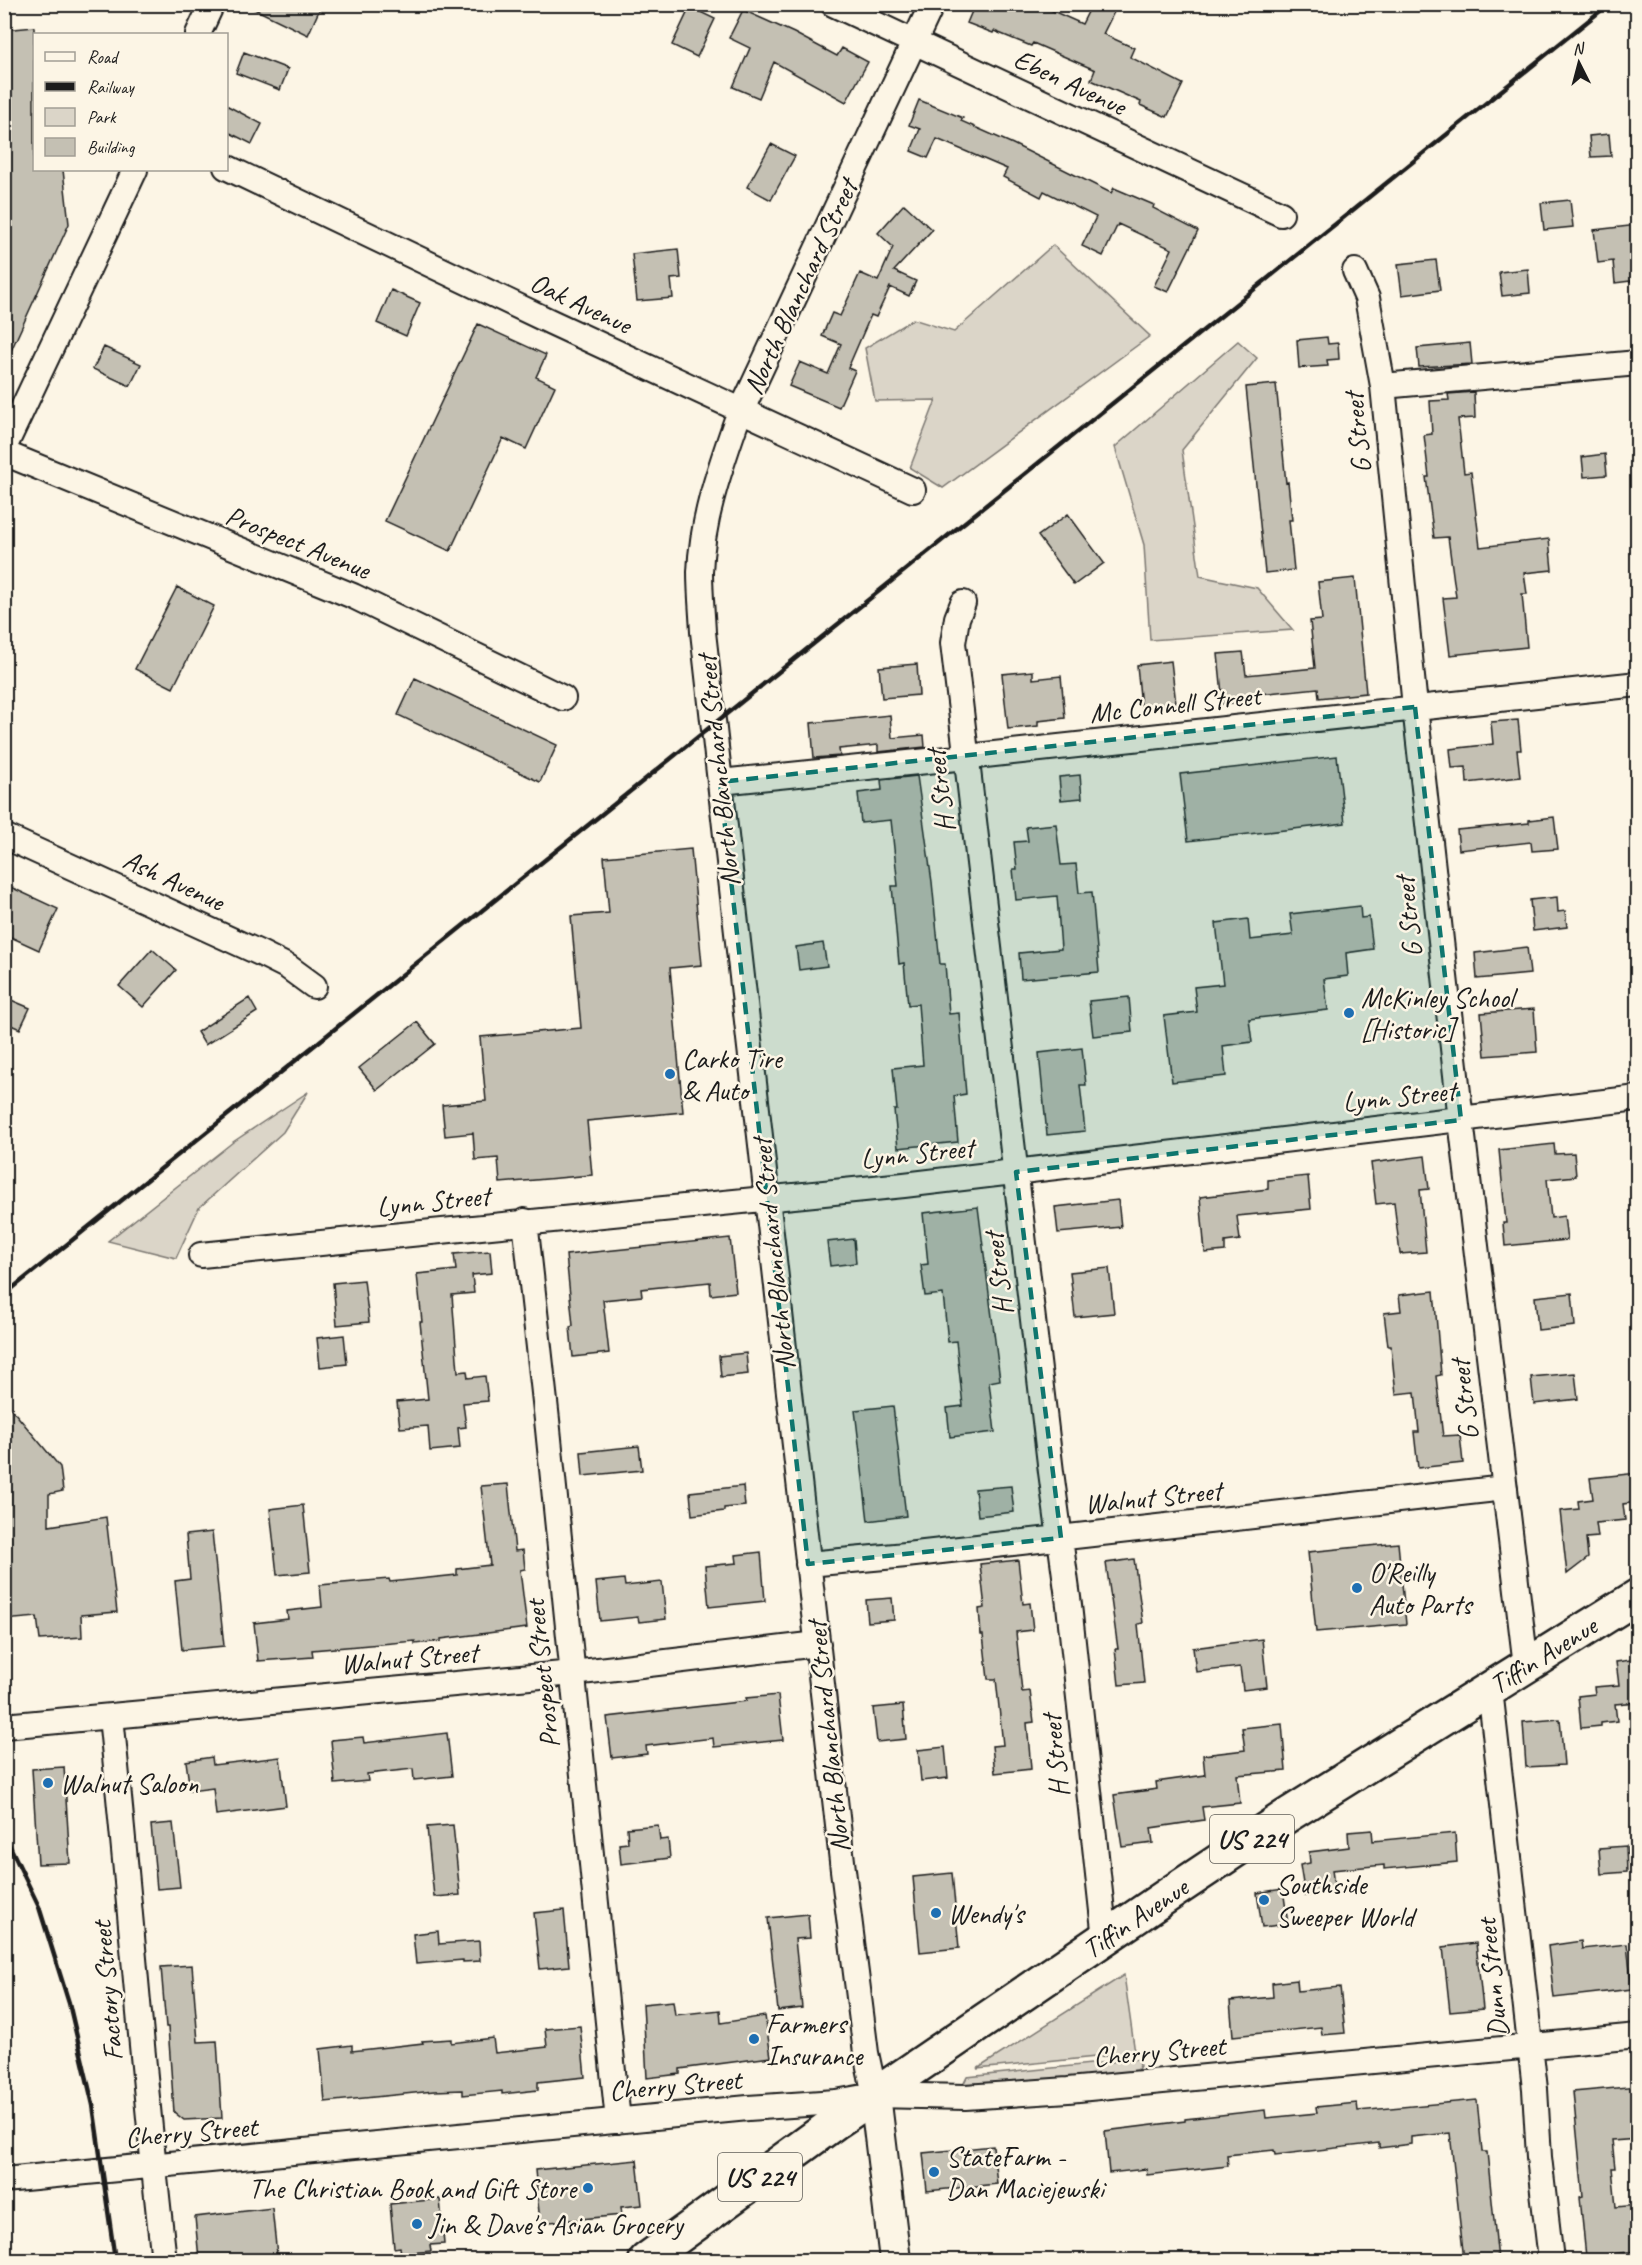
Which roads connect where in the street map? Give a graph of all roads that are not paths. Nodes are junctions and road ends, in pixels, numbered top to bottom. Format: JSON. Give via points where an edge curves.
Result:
{"nodes":[{"id":1,"x":212,"y":4,"type":"edge"},
{"id":2,"x":833,"y":4,"type":"edge"},
{"id":3,"x":932,"y":4,"type":"edge"},
{"id":4,"x":198,"y":33,"type":"edge"},
{"id":5,"x":914,"y":43,"type":"junction"},
{"id":6,"x":228,"y":168,"type":"edge"},
{"id":7,"x":135,"y":171,"type":"edge"},
{"id":8,"x":1281,"y":214,"type":"dead end"},
{"id":9,"x":1356,"y":271,"type":"dead end"},
{"id":10,"x":1638,"y":363,"type":"edge"},
{"id":11,"x":1383,"y":386,"type":"junction"},
{"id":12,"x":742,"y":410,"type":"junction"},
{"id":13,"x":4,"y":448,"type":"edge"},
{"id":14,"x":4,"y":453,"type":"edge"},
{"id":15,"x":913,"y":490,"type":"dead end"},
{"id":16,"x":963,"y":603,"type":"dead end"},
{"id":17,"x":1638,"y":684,"type":"edge"},
{"id":18,"x":563,"y":698,"type":"dead end"},
{"id":19,"x":1415,"y":707,"type":"junction"},
{"id":20,"x":967,"y":757,"type":"junction"},
{"id":21,"x":720,"y":782,"type":"junction"},
{"id":22,"x":4,"y":836,"type":"edge"},
{"id":23,"x":314,"y":986,"type":"dead end"},
{"id":24,"x":1638,"y":1098,"type":"edge"},
{"id":25,"x":1461,"y":1120,"type":"junction"},
{"id":26,"x":1016,"y":1172,"type":"junction"},
{"id":27,"x":767,"y":1198,"type":"junction"},
{"id":28,"x":525,"y":1221,"type":"junction"},
{"id":29,"x":201,"y":1255,"type":"dead end"},
{"id":30,"x":1505,"y":1488,"type":"junction"},
{"id":31,"x":1061,"y":1538,"type":"junction"},
{"id":32,"x":808,"y":1564,"type":"junction"},
{"id":33,"x":1638,"y":1596,"type":"edge"},
{"id":34,"x":818,"y":1644,"type":"junction"},
{"id":35,"x":1526,"y":1666,"type":"junction"},
{"id":36,"x":573,"y":1673,"type":"junction"},
{"id":37,"x":1490,"y":1689,"type":"junction"},
{"id":38,"x":111,"y":1717,"type":"junction"},
{"id":39,"x":4,"y":1726,"type":"edge"},
{"id":40,"x":1105,"y":1939,"type":"junction"},
{"id":41,"x":1638,"y":2036,"type":"edge"},
{"id":42,"x":1530,"y":2046,"type":"junction"},
{"id":43,"x":875,"y":2095,"type":"junction"},
{"id":44,"x":618,"y":2121,"type":"junction"},
{"id":45,"x":153,"y":2165,"type":"junction"},
{"id":46,"x":4,"y":2180,"type":"edge"},
{"id":47,"x":164,"y":2260,"type":"edge"},
{"id":48,"x":646,"y":2260,"type":"edge"},
{"id":49,"x":895,"y":2260,"type":"edge"},
{"id":50,"x":1551,"y":2260,"type":"edge"}],
"edges":[{"from":1,"to":4,"type":"street"},
{"from":2,"to":5,"type":"street","name":"Eben Avenue"},
{"from":3,"to":5,"type":"street","name":"North Blanchard Street"},
{"from":5,"to":8,"type":"street","name":"Eben Avenue"},
{"from":5,"to":12,"type":"street","name":"North Blanchard Street"},
{"from":6,"to":12,"type":"street","name":"Oak Avenue"},
{"from":7,"to":13,"type":"street"},
{"from":9,"to":11,"type":"street","name":"G Street","via":[[1367,298]]},
{"from":10,"to":11,"type":"street"},
{"from":11,"to":19,"type":"street","name":"G Street"},
{"from":12,"to":15,"type":"street","name":"Oak Avenue"},
{"from":12,"to":21,"type":"street","name":"North Blanchard Street","via":[[716,480],[705,525],[700,571]]},
{"from":14,"to":18,"type":"street","name":"Prospect Avenue","via":[[353,596]]},
{"from":16,"to":20,"type":"street","name":"H Street","via":[[953,643]]},
{"from":17,"to":19,"type":"street","name":"Mc Connell Street"},
{"from":19,"to":20,"type":"street","name":"Mc Connell Street"},
{"from":19,"to":25,"type":"street","name":"G Street"},
{"from":20,"to":21,"type":"street","name":"Mc Connell Street"},
{"from":20,"to":26,"type":"street","name":"H Street"},
{"from":21,"to":27,"type":"street","name":"North Blanchard Street"},
{"from":22,"to":23,"type":"street","name":"Ash Avenue","via":[[260,953]]},
{"from":24,"to":25,"type":"street","name":"Lynn Street"},
{"from":25,"to":26,"type":"street","name":"Lynn Street"},
{"from":25,"to":30,"type":"street","name":"G Street"},
{"from":26,"to":27,"type":"street","name":"Lynn Street"},
{"from":26,"to":31,"type":"street","name":"H Street"},
{"from":27,"to":28,"type":"street","name":"Lynn Street"},
{"from":27,"to":32,"type":"street","name":"North Blanchard Street"},
{"from":28,"to":29,"type":"street","name":"Lynn Street"},
{"from":28,"to":36,"type":"street","name":"Prospect Street"},
{"from":30,"to":31,"type":"street","name":"Walnut Street"},
{"from":30,"to":35,"type":"street","name":"G Street"},
{"from":31,"to":32,"type":"street","name":"Walnut Street"},
{"from":31,"to":40,"type":"street","name":"H Street"},
{"from":32,"to":34,"type":"street","name":"North Blanchard Street"},
{"from":33,"to":35,"type":"highway","name":"Tiffin Avenue","number":"US 224"},
{"from":34,"to":36,"type":"street","name":"Walnut Street"},
{"from":34,"to":43,"type":"street","name":"North Blanchard Street","via":[[854,1965]]},
{"from":35,"to":37,"type":"highway","name":"Tiffin Avenue","number":"US 224"},
{"from":36,"to":38,"type":"street","name":"Walnut Street"},
{"from":36,"to":44,"type":"street","name":"Prospect Street"},
{"from":37,"to":40,"type":"highway","name":"Tiffin Avenue","number":"US 224","via":[[1288,1815]]},
{"from":37,"to":42,"type":"street","name":"Dunn Street"},
{"from":38,"to":39,"type":"street","name":"Walnut Street"},
{"from":38,"to":45,"type":"street","name":"Factory Street"},
{"from":40,"to":43,"type":"highway","name":"Tiffin Avenue","number":"US 224"},
{"from":41,"to":42,"type":"street","name":"Cherry Street"},
{"from":42,"to":43,"type":"street","name":"Cherry Street","via":[[1056,2091],[965,2097]]},
{"from":42,"to":50,"type":"street","name":"Dunn Street"},
{"from":43,"to":44,"type":"street","name":"Cherry Street","via":[[836,2102]]},
{"from":43,"to":48,"type":"highway","name":"Tiffin Avenue","number":"US 224"},
{"from":43,"to":49,"type":"main road","name":"North Blanchard Street"},
{"from":44,"to":45,"type":"street","name":"Cherry Street"},
{"from":45,"to":46,"type":"street","name":"Cherry Street"},
{"from":45,"to":47,"type":"street","name":"Factory Street"}]}
